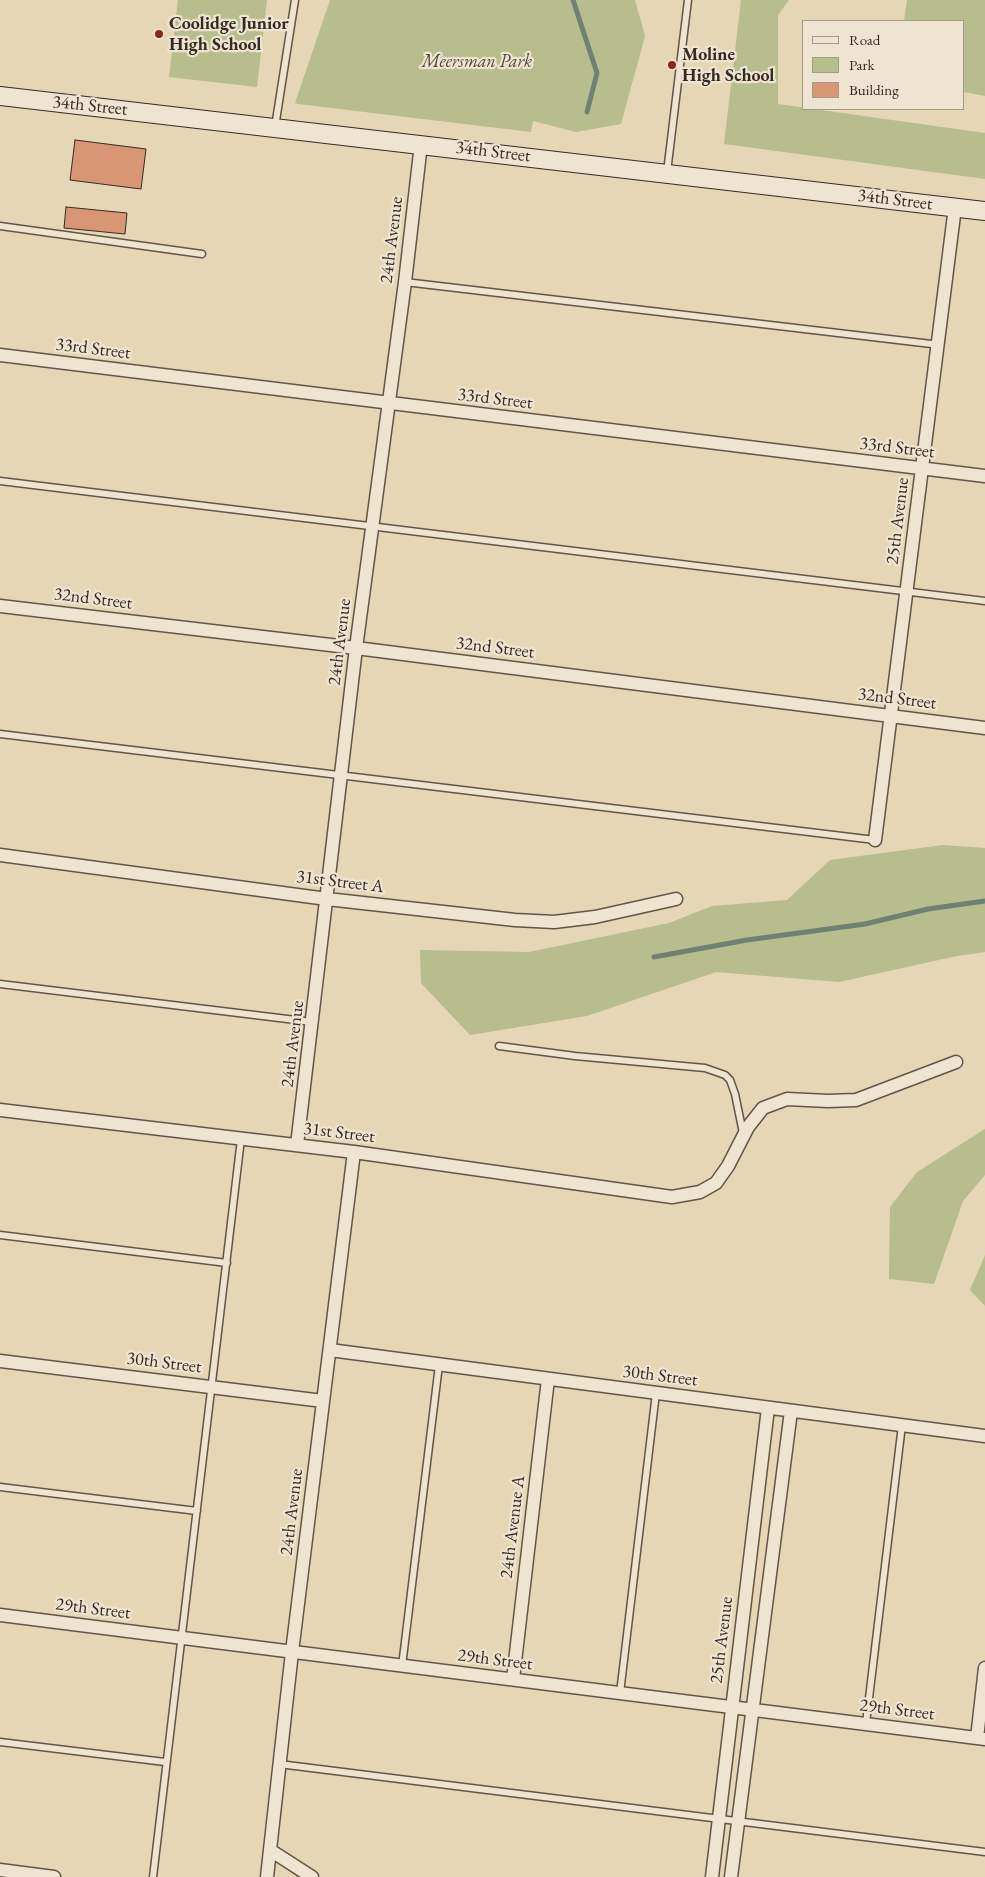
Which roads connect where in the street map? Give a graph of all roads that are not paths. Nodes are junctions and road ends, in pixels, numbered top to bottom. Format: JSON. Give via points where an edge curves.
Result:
{"nodes":[{"id":1,"x":294,"y":0,"type":"edge"},
{"id":2,"x":688,"y":0,"type":"edge"},
{"id":3,"x":0,"y":96,"type":"edge"},
{"id":4,"x":275,"y":127,"type":"junction"},
{"id":5,"x":421,"y":144,"type":"junction"},
{"id":6,"x":667,"y":172,"type":"junction"},
{"id":7,"x":955,"y":207,"type":"junction"},
{"id":8,"x":985,"y":211,"type":"edge"},
{"id":9,"x":0,"y":226,"type":"edge"},
{"id":10,"x":202,"y":254,"type":"dead end"},
{"id":11,"x":405,"y":282,"type":"junction"},
{"id":12,"x":940,"y":345,"type":"junction"},
{"id":13,"x":0,"y":354,"type":"edge"},
{"id":14,"x":388,"y":403,"type":"junction"},
{"id":15,"x":923,"y":469,"type":"junction"},
{"id":16,"x":985,"y":476,"type":"edge"},
{"id":17,"x":0,"y":481,"type":"edge"},
{"id":18,"x":372,"y":526,"type":"junction"},
{"id":19,"x":907,"y":592,"type":"junction"},
{"id":20,"x":985,"y":601,"type":"edge"},
{"id":21,"x":0,"y":606,"type":"edge"},
{"id":22,"x":356,"y":648,"type":"junction"},
{"id":23,"x":890,"y":716,"type":"junction"},
{"id":24,"x":985,"y":728,"type":"edge"},
{"id":25,"x":0,"y":734,"type":"edge"},
{"id":26,"x":342,"y":774,"type":"junction"},
{"id":27,"x":875,"y":840,"type":"joint"},
{"id":28,"x":0,"y":855,"type":"edge"},
{"id":29,"x":327,"y":898,"type":"junction"},
{"id":30,"x":676,"y":899,"type":"dead end"},
{"id":31,"x":0,"y":984,"type":"edge"},
{"id":32,"x":314,"y":1022,"type":"junction"},
{"id":33,"x":499,"y":1046,"type":"dead end"},
{"id":34,"x":956,"y":1062,"type":"dead end"},
{"id":35,"x":0,"y":1110,"type":"edge"},
{"id":36,"x":743,"y":1136,"type":"junction"},
{"id":37,"x":241,"y":1139,"type":"junction"},
{"id":38,"x":298,"y":1145,"type":"junction"},
{"id":39,"x":354,"y":1152,"type":"junction"},
{"id":40,"x":0,"y":1235,"type":"edge"},
{"id":41,"x":227,"y":1263,"type":"junction"},
{"id":42,"x":330,"y":1350,"type":"junction"},
{"id":43,"x":0,"y":1361,"type":"edge"},
{"id":44,"x":439,"y":1365,"type":"junction"},
{"id":45,"x":548,"y":1379,"type":"junction"},
{"id":46,"x":213,"y":1387,"type":"junction"},
{"id":47,"x":656,"y":1393,"type":"junction"},
{"id":48,"x":323,"y":1400,"type":"junction"},
{"id":49,"x":768,"y":1408,"type":"junction"},
{"id":50,"x":791,"y":1411,"type":"junction"},
{"id":51,"x":902,"y":1425,"type":"junction"},
{"id":52,"x":985,"y":1436,"type":"edge"},
{"id":53,"x":0,"y":1487,"type":"edge"},
{"id":54,"x":196,"y":1510,"type":"junction"},
{"id":55,"x":0,"y":1614,"type":"edge"},
{"id":56,"x":182,"y":1638,"type":"junction"},
{"id":57,"x":292,"y":1652,"type":"junction"},
{"id":58,"x":402,"y":1666,"type":"junction"},
{"id":59,"x":985,"y":1668,"type":"edge"},
{"id":60,"x":513,"y":1680,"type":"junction"},
{"id":61,"x":620,"y":1693,"type":"junction"},
{"id":62,"x":731,"y":1708,"type":"junction"},
{"id":63,"x":752,"y":1710,"type":"junction"},
{"id":64,"x":866,"y":1724,"type":"junction"},
{"id":65,"x":981,"y":1739,"type":"edge"},
{"id":66,"x":0,"y":1742,"type":"edge"},
{"id":67,"x":165,"y":1762,"type":"junction"},
{"id":68,"x":279,"y":1764,"type":"junction"},
{"id":69,"x":718,"y":1818,"type":"junction"},
{"id":70,"x":738,"y":1821,"type":"junction"},
{"id":71,"x":270,"y":1850,"type":"junction"},
{"id":72,"x":985,"y":1852,"type":"edge"},
{"id":73,"x":0,"y":1870,"type":"edge"},
{"id":74,"x":54,"y":1877,"type":"edge"},
{"id":75,"x":153,"y":1877,"type":"edge"},
{"id":76,"x":267,"y":1877,"type":"edge"},
{"id":77,"x":312,"y":1877,"type":"edge"},
{"id":78,"x":712,"y":1877,"type":"edge"},
{"id":79,"x":731,"y":1877,"type":"edge"}],
"edges":[{"from":1,"to":4,"type":"lane"},
{"from":2,"to":6,"type":"lane"},
{"from":3,"to":4,"type":"street","name":"34th Street"},
{"from":4,"to":5,"type":"street","name":"34th Street"},
{"from":5,"to":6,"type":"street","name":"34th Street"},
{"from":5,"to":11,"type":"street","name":"24th Avenue"},
{"from":6,"to":7,"type":"street","name":"34th Street"},
{"from":7,"to":8,"type":"street","name":"34th Street"},
{"from":7,"to":12,"type":"street","name":"25th Avenue"},
{"from":9,"to":10,"type":"lane"},
{"from":11,"to":12,"type":"lane"},
{"from":11,"to":14,"type":"street","name":"24th Avenue"},
{"from":12,"to":15,"type":"street","name":"25th Avenue"},
{"from":13,"to":14,"type":"street","name":"33rd Street"},
{"from":14,"to":15,"type":"street","name":"33rd Street"},
{"from":14,"to":18,"type":"street","name":"24th Avenue"},
{"from":15,"to":16,"type":"street","name":"33rd Street"},
{"from":15,"to":19,"type":"street","name":"25th Avenue"},
{"from":17,"to":18,"type":"lane"},
{"from":18,"to":19,"type":"lane"},
{"from":18,"to":22,"type":"street","name":"24th Avenue"},
{"from":19,"to":20,"type":"lane"},
{"from":19,"to":23,"type":"street","name":"25th Avenue"},
{"from":21,"to":22,"type":"street","name":"32nd Street"},
{"from":22,"to":23,"type":"street","name":"32nd Street"},
{"from":22,"to":26,"type":"street","name":"24th Avenue"},
{"from":23,"to":24,"type":"street","name":"32nd Street"},
{"from":23,"to":27,"type":"street","name":"25th Avenue"},
{"from":25,"to":26,"type":"lane"},
{"from":26,"to":27,"type":"lane"},
{"from":26,"to":29,"type":"street","name":"24th Avenue"},
{"from":28,"to":29,"type":"street","name":"31st Street A"},
{"from":29,"to":30,"type":"street","name":"31st Street A","via":[[554,922],[619,913]]},
{"from":29,"to":32,"type":"street","name":"24th Avenue"},
{"from":31,"to":32,"type":"lane"},
{"from":32,"to":38,"type":"street","name":"24th Avenue"},
{"from":33,"to":36,"type":"lane","via":[[705,1068],[725,1075],[735,1094]]},
{"from":34,"to":36,"type":"street","name":"31st Street","via":[[856,1100],[787,1099],[763,1108]]},
{"from":35,"to":37,"type":"street","name":"31st Street"},
{"from":36,"to":39,"type":"street","name":"31st Street","via":[[716,1183],[700,1192],[672,1197]]},
{"from":37,"to":38,"type":"street","name":"31st Street"},
{"from":37,"to":41,"type":"lane"},
{"from":38,"to":39,"type":"street","name":"31st Street"},
{"from":39,"to":42,"type":"street","name":"24th Avenue"},
{"from":40,"to":41,"type":"lane"},
{"from":41,"to":46,"type":"lane"},
{"from":42,"to":44,"type":"street","name":"30th Street"},
{"from":42,"to":48,"type":"street","name":"24th Avenue"},
{"from":43,"to":46,"type":"street","name":"30th Street"},
{"from":44,"to":45,"type":"street","name":"30th Street"},
{"from":44,"to":58,"type":"lane"},
{"from":45,"to":47,"type":"street","name":"30th Street"},
{"from":45,"to":60,"type":"street","name":"24th Avenue A"},
{"from":46,"to":48,"type":"street","name":"30th Street"},
{"from":46,"to":54,"type":"lane"},
{"from":47,"to":49,"type":"street","name":"30th Street"},
{"from":47,"to":61,"type":"lane"},
{"from":48,"to":57,"type":"street","name":"24th Avenue"},
{"from":49,"to":50,"type":"street","name":"30th Street"},
{"from":49,"to":62,"type":"street","name":"25th Avenue"},
{"from":50,"to":51,"type":"street","name":"30th Street"},
{"from":50,"to":63,"type":"street"},
{"from":51,"to":52,"type":"street","name":"30th Street"},
{"from":51,"to":64,"type":"lane"},
{"from":53,"to":54,"type":"lane"},
{"from":54,"to":56,"type":"lane"},
{"from":55,"to":56,"type":"street","name":"29th Street"},
{"from":56,"to":57,"type":"street","name":"29th Street"},
{"from":56,"to":67,"type":"lane"},
{"from":57,"to":58,"type":"street","name":"29th Street"},
{"from":57,"to":68,"type":"street","name":"24th Avenue"},
{"from":58,"to":60,"type":"street","name":"29th Street"},
{"from":59,"to":65,"type":"street"},
{"from":60,"to":61,"type":"street","name":"29th Street"},
{"from":61,"to":62,"type":"street","name":"29th Street"},
{"from":62,"to":63,"type":"street","name":"29th Street"},
{"from":62,"to":69,"type":"street","name":"25th Avenue"},
{"from":63,"to":64,"type":"street","name":"29th Street"},
{"from":63,"to":70,"type":"street"},
{"from":64,"to":65,"type":"street","name":"29th Street"},
{"from":66,"to":67,"type":"lane"},
{"from":67,"to":75,"type":"lane"},
{"from":68,"to":69,"type":"lane"},
{"from":68,"to":71,"type":"street","name":"24th Avenue"},
{"from":69,"to":70,"type":"lane"},
{"from":69,"to":78,"type":"street","name":"25th Avenue"},
{"from":70,"to":72,"type":"lane"},
{"from":70,"to":79,"type":"street"},
{"from":71,"to":76,"type":"street","name":"24th Avenue"},
{"from":71,"to":77,"type":"street"},
{"from":73,"to":74,"type":"street"}]}
